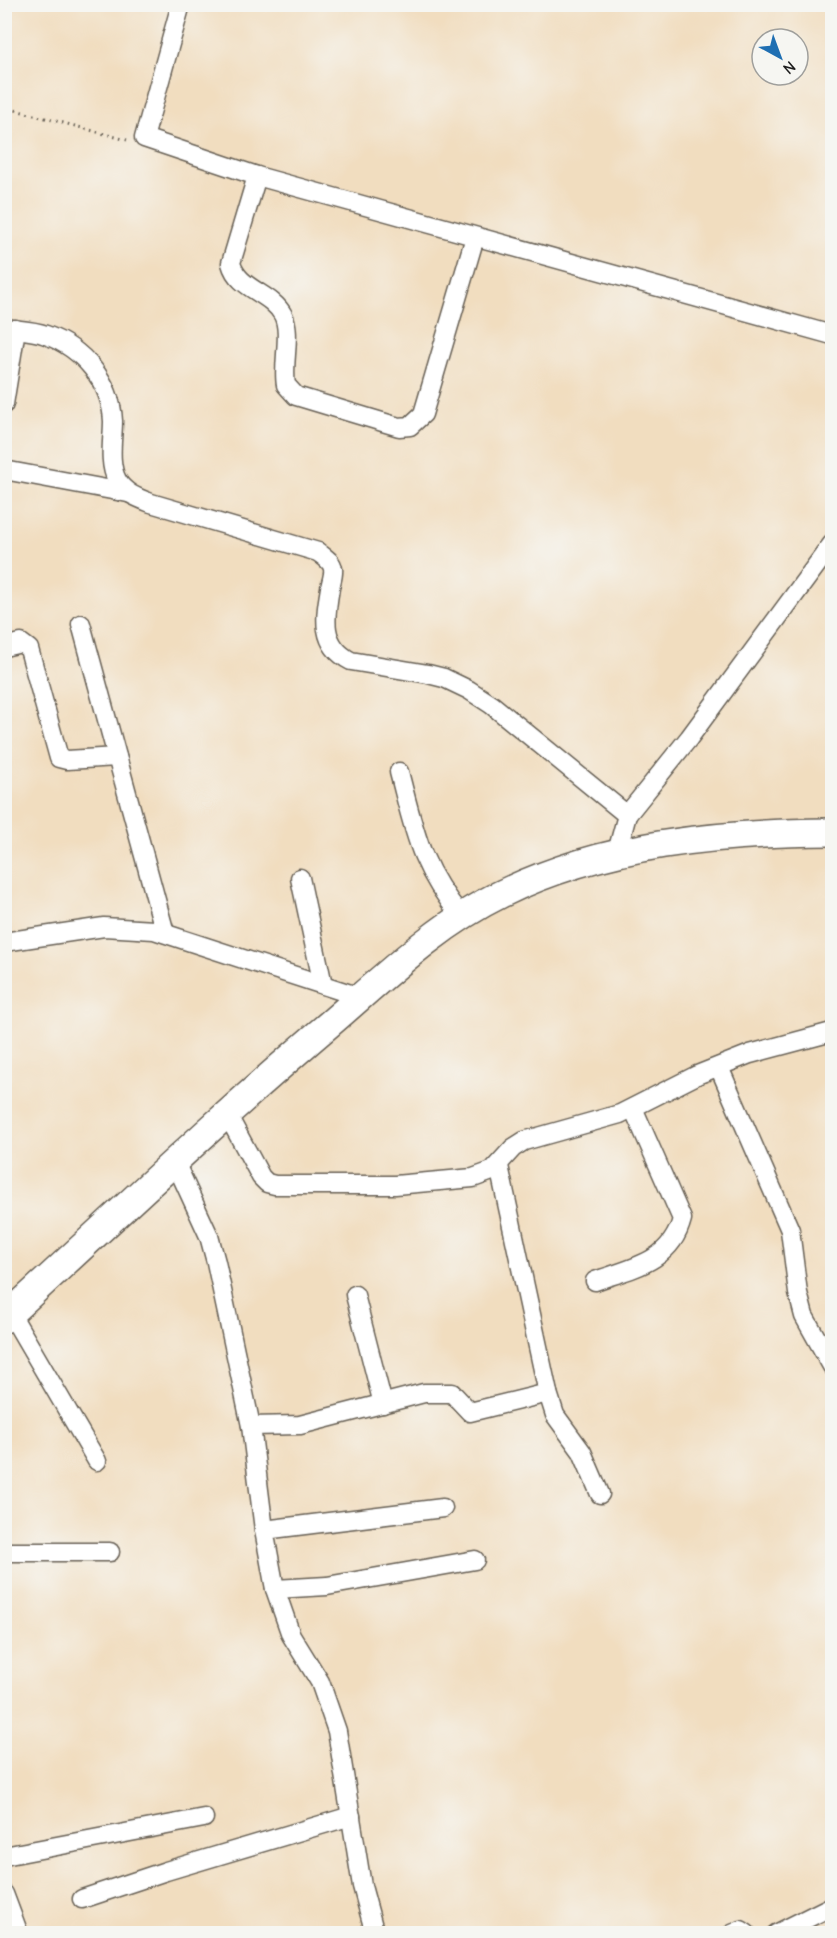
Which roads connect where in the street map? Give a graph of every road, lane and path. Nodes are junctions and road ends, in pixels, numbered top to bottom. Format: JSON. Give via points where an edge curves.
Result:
{"nodes":[{"id":1,"x":180,"y":4,"type":"edge"},
{"id":2,"x":4,"y":107,"type":"edge"},
{"id":3,"x":144,"y":138,"type":"junction"},
{"id":4,"x":257,"y":176,"type":"junction"},
{"id":5,"x":475,"y":237,"type":"junction"},
{"id":6,"x":10,"y":329,"type":"edge"},
{"id":7,"x":832,"y":335,"type":"edge"},
{"id":8,"x":4,"y":404,"type":"edge"},
{"id":9,"x":4,"y":470,"type":"edge"},
{"id":10,"x":128,"y":493,"type":"junction"},
{"id":11,"x":832,"y":544,"type":"edge"},
{"id":12,"x":81,"y":624,"type":"dead end"},
{"id":13,"x":4,"y":647,"type":"edge"},
{"id":14,"x":117,"y":757,"type":"junction"},
{"id":15,"x":399,"y":772,"type":"dead end"},
{"id":16,"x":627,"y":815,"type":"junction"},
{"id":17,"x":832,"y":832,"type":"edge"},
{"id":18,"x":617,"y":852,"type":"junction"},
{"id":19,"x":300,"y":878,"type":"dead end"},
{"id":20,"x":462,"y":917,"type":"junction"},
{"id":21,"x":165,"y":933,"type":"junction"},
{"id":22,"x":4,"y":942,"type":"edge"},
{"id":23,"x":323,"y":985,"type":"junction"},
{"id":24,"x":360,"y":997,"type":"junction"},
{"id":25,"x":832,"y":1032,"type":"edge"},
{"id":26,"x":719,"y":1067,"type":"junction"},
{"id":27,"x":633,"y":1108,"type":"junction"},
{"id":28,"x":227,"y":1114,"type":"junction"},
{"id":29,"x":175,"y":1162,"type":"junction"},
{"id":30,"x":499,"y":1166,"type":"junction"},
{"id":31,"x":595,"y":1281,"type":"dead end"},
{"id":32,"x":355,"y":1296,"type":"dead end"},
{"id":33,"x":8,"y":1316,"type":"edge"},
{"id":34,"x":832,"y":1366,"type":"edge"},
{"id":35,"x":548,"y":1393,"type":"junction"},
{"id":36,"x":383,"y":1404,"type":"junction"},
{"id":37,"x":251,"y":1426,"type":"junction"},
{"id":38,"x":97,"y":1461,"type":"dead end"},
{"id":39,"x":600,"y":1494,"type":"dead end"},
{"id":40,"x":443,"y":1508,"type":"dead end"},
{"id":41,"x":264,"y":1530,"type":"junction"},
{"id":42,"x":4,"y":1552,"type":"edge"},
{"id":43,"x":110,"y":1552,"type":"dead end"},
{"id":44,"x":475,"y":1560,"type":"dead end"},
{"id":45,"x":275,"y":1589,"type":"junction"},
{"id":46,"x":351,"y":1816,"type":"junction"},
{"id":47,"x":204,"y":1818,"type":"dead end"},
{"id":48,"x":4,"y":1856,"type":"edge"},
{"id":49,"x":4,"y":1894,"type":"edge"},
{"id":50,"x":82,"y":1899,"type":"dead end"},
{"id":51,"x":832,"y":1906,"type":"edge"},
{"id":52,"x":17,"y":1933,"type":"edge"},
{"id":53,"x":375,"y":1934,"type":"edge"},
{"id":54,"x":732,"y":1934,"type":"edge"},
{"id":55,"x":747,"y":1934,"type":"edge"},
{"id":56,"x":776,"y":1934,"type":"edge"}],
"edges":[{"from":1,"to":3,"type":"street"},
{"from":2,"to":3,"type":"path","via":[[128,140]]},
{"from":3,"to":4,"type":"street"},
{"from":4,"to":5,"type":"street"},
{"from":4,"to":5,"type":"street","via":[[231,263],[239,279],[283,314],[286,385],[296,396],[399,427],[410,426],[423,414]]},
{"from":5,"to":7,"type":"street"},
{"from":6,"to":8,"type":"street"},
{"from":6,"to":10,"type":"street","via":[[44,334],[68,345],[99,378],[113,419],[117,481]]},
{"from":9,"to":10,"type":"street"},
{"from":10,"to":16,"type":"street","via":[[318,552],[334,570],[325,622],[327,636],[339,655],[351,661],[444,678],[469,690]]},
{"from":11,"to":16,"type":"street"},
{"from":12,"to":14,"type":"street"},
{"from":13,"to":14,"type":"street","via":[[21,643],[29,649],[59,758]]},
{"from":14,"to":21,"type":"street"},
{"from":15,"to":20,"type":"street","via":[[419,850],[441,892]]},
{"from":16,"to":18,"type":"street"},
{"from":17,"to":18,"type":"highway","via":[[724,835]]},
{"from":18,"to":20,"type":"highway","via":[[540,877]]},
{"from":19,"to":23,"type":"street"},
{"from":20,"to":24,"type":"highway"},
{"from":21,"to":22,"type":"street","via":[[127,926],[104,927]]},
{"from":21,"to":23,"type":"street"},
{"from":23,"to":24,"type":"street"},
{"from":24,"to":28,"type":"highway"},
{"from":25,"to":26,"type":"street","via":[[750,1054]]},
{"from":26,"to":27,"type":"street"},
{"from":26,"to":34,"type":"street","via":[[788,1224],[804,1316]]},
{"from":27,"to":30,"type":"street","via":[[524,1141]]},
{"from":27,"to":31,"type":"street","via":[[682,1219],[681,1225],[656,1259]]},
{"from":28,"to":29,"type":"highway"},
{"from":28,"to":30,"type":"street","via":[[261,1177],[275,1185],[417,1183],[473,1178]]},
{"from":29,"to":33,"type":"highway"},
{"from":29,"to":37,"type":"street","via":[[209,1236]]},
{"from":30,"to":35,"type":"street"},
{"from":32,"to":36,"type":"street"},
{"from":33,"to":38,"type":"street"},
{"from":35,"to":36,"type":"street","via":[[470,1412],[452,1393],[424,1393]]},
{"from":35,"to":39,"type":"street","via":[[555,1415],[578,1445]]},
{"from":36,"to":37,"type":"street","via":[[300,1425]]},
{"from":37,"to":41,"type":"street"},
{"from":40,"to":41,"type":"street"},
{"from":41,"to":45,"type":"street"},
{"from":42,"to":43,"type":"street"},
{"from":44,"to":45,"type":"street","via":[[327,1586]]},
{"from":45,"to":46,"type":"street","via":[[291,1635],[320,1682],[333,1720]]},
{"from":46,"to":50,"type":"street"},
{"from":46,"to":53,"type":"street","via":[[362,1886]]},
{"from":47,"to":48,"type":"street"},
{"from":49,"to":52,"type":"street"},
{"from":51,"to":56,"type":"street"},
{"from":54,"to":55,"type":"street","via":[[741,1930]]}]}
